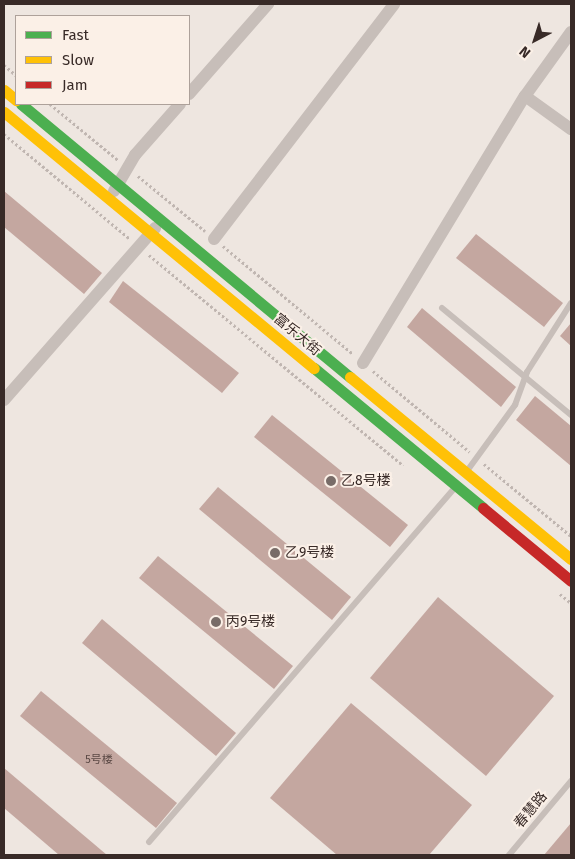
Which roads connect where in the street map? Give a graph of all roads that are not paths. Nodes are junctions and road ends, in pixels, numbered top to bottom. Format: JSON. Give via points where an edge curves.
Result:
{"nodes":[{"id":1,"x":268,"y":4,"type":"edge"},
{"id":2,"x":394,"y":4,"type":"edge"},
{"id":3,"x":571,"y":32,"type":"edge"},
{"id":4,"x":4,"y":90,"type":"edge"},
{"id":5,"x":190,"y":93,"type":"edge"},
{"id":6,"x":525,"y":96,"type":"junction"},
{"id":7,"x":15,"y":99,"type":"edge"},
{"id":8,"x":21,"y":105,"type":"edge"},
{"id":9,"x":179,"y":105,"type":"edge"},
{"id":10,"x":4,"y":112,"type":"edge"},
{"id":11,"x":571,"y":129,"type":"edge"},
{"id":12,"x":117,"y":184,"type":"junction"},
{"id":13,"x":111,"y":200,"type":"junction"},
{"id":14,"x":161,"y":221,"type":"junction"},
{"id":15,"x":150,"y":233,"type":"junction"},
{"id":16,"x":214,"y":239,"type":"road end"},
{"id":17,"x":571,"y":303,"type":"edge"},
{"id":18,"x":442,"y":308,"type":"dead end"},
{"id":19,"x":363,"y":363,"type":"road end"},
{"id":20,"x":525,"y":378,"type":"junction"},
{"id":21,"x":4,"y":400,"type":"edge"},
{"id":22,"x":571,"y":414,"type":"edge"},
{"id":23,"x":465,"y":473,"type":"junction"},
{"id":24,"x":455,"y":486,"type":"junction"},
{"id":25,"x":571,"y":559,"type":"edge"},
{"id":26,"x":571,"y":581,"type":"edge"},
{"id":27,"x":571,"y":781,"type":"edge"},
{"id":28,"x":149,"y":842,"type":"dead end"},
{"id":29,"x":509,"y":855,"type":"edge"}],
"edges":[{"from":1,"to":5,"type":"street"},
{"from":2,"to":16,"type":"street"},
{"from":3,"to":6,"type":"street"},
{"from":4,"to":7,"type":"main road"},
{"from":6,"to":11,"type":"street"},
{"from":6,"to":19,"type":"street"},
{"from":8,"to":12,"type":"main road","name":"富乐大街"},
{"from":9,"to":12,"type":"street"},
{"from":10,"to":13,"type":"main road","name":"富乐大街"},
{"from":12,"to":13,"type":"street"},
{"from":12,"to":14,"type":"main road","name":"富乐大街"},
{"from":13,"to":15,"type":"main road","name":"富乐大街"},
{"from":14,"to":15,"type":"street"},
{"from":14,"to":23,"type":"main road","name":"富乐大街"},
{"from":15,"to":21,"type":"street"},
{"from":15,"to":24,"type":"main road","name":"富乐大街"},
{"from":17,"to":20,"type":"lane","via":[[552,328]]},
{"from":18,"to":20,"type":"lane"},
{"from":20,"to":22,"type":"lane"},
{"from":20,"to":23,"type":"lane","via":[[515,405]]},
{"from":23,"to":24,"type":"lane"},
{"from":23,"to":25,"type":"main road","name":"富乐大街"},
{"from":24,"to":26,"type":"main road","name":"富乐大街"},
{"from":24,"to":28,"type":"lane"},
{"from":27,"to":29,"type":"lane","name":"春慧路"}]}
